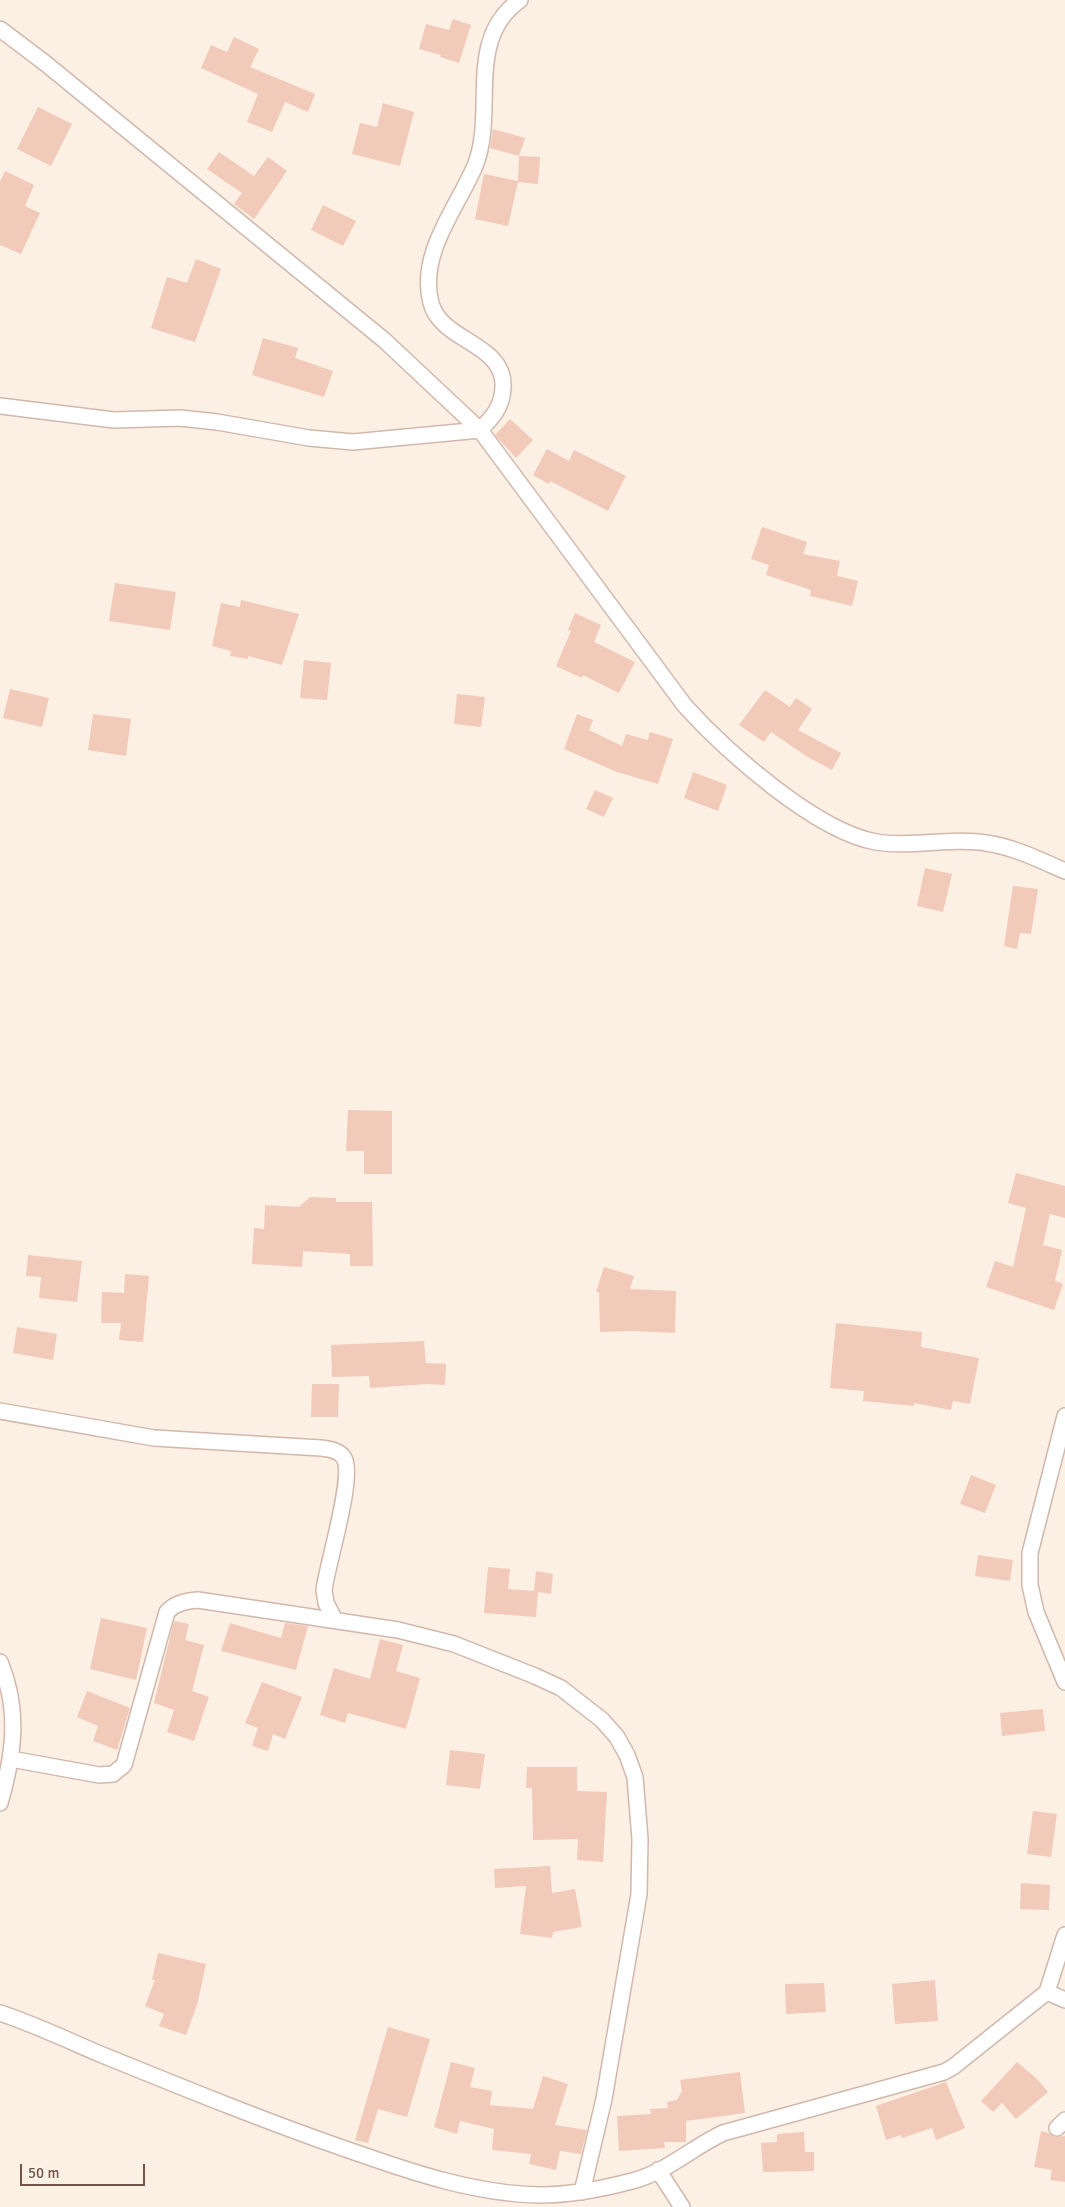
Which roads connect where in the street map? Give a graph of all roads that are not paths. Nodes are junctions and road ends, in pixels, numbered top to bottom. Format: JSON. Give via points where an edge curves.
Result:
{"nodes":[{"id":1,"x":520,"y":0,"type":"edge"},
{"id":2,"x":0,"y":29,"type":"edge"},
{"id":3,"x":0,"y":406,"type":"edge"},
{"id":4,"x":480,"y":430,"type":"junction"},
{"id":5,"x":1065,"y":871,"type":"edge"},
{"id":6,"x":0,"y":1411,"type":"edge"},
{"id":7,"x":1065,"y":1416,"type":"edge"},
{"id":8,"x":335,"y":1620,"type":"junction"},
{"id":9,"x":0,"y":1662,"type":"edge"},
{"id":10,"x":1065,"y":1682,"type":"edge"},
{"id":11,"x":10,"y":1760,"type":"junction"},
{"id":12,"x":0,"y":1803,"type":"edge"},
{"id":13,"x":1065,"y":1935,"type":"edge"},
{"id":14,"x":1047,"y":1992,"type":"junction"},
{"id":15,"x":1065,"y":2000,"type":"edge"},
{"id":16,"x":0,"y":2013,"type":"edge"},
{"id":17,"x":658,"y":2170,"type":"junction"},
{"id":18,"x":582,"y":2192,"type":"junction"},
{"id":19,"x":682,"y":2207,"type":"edge"}],
"edges":[{"from":1,"to":4,"type":"street","via":[[503,16],[488,44],[483,125],[476,164],[431,262],[429,289],[434,314],[444,326],[485,352],[501,374],[503,385],[499,408]]},
{"from":2,"to":4,"type":"street","via":[[384,340]]},
{"from":3,"to":4,"type":"street","via":[[114,420],[190,419],[353,442]]},
{"from":4,"to":5,"type":"street","via":[[685,706],[708,732],[746,765],[808,811],[857,836],[902,845],[986,842],[1030,855]]},
{"from":6,"to":8,"type":"street","via":[[154,1438],[334,1450],[344,1457],[348,1468],[324,1590],[326,1603]]},
{"from":7,"to":10,"type":"street","via":[[1030,1553],[1030,1585],[1036,1612]]},
{"from":8,"to":11,"type":"street","via":[[198,1600],[179,1603],[167,1612],[164,1620],[124,1765],[113,1774],[99,1775]]},
{"from":8,"to":18,"type":"street","via":[[398,1630],[454,1644],[535,1676],[560,1688],[602,1720],[627,1755],[635,1777],[640,1839],[639,1894],[604,2099]]},
{"from":9,"to":11,"type":"street","via":[[12,1704],[14,1732]]},
{"from":11,"to":12,"type":"street"},
{"from":13,"to":14,"type":"street"},
{"from":14,"to":15,"type":"street"},
{"from":14,"to":17,"type":"street","via":[[944,2072],[745,2125],[705,2141]]},
{"from":16,"to":18,"type":"street","via":[[290,2131],[411,2172],[508,2192],[541,2195]]},
{"from":17,"to":18,"type":"street","via":[[634,2181]]},
{"from":17,"to":19,"type":"street"}]}
